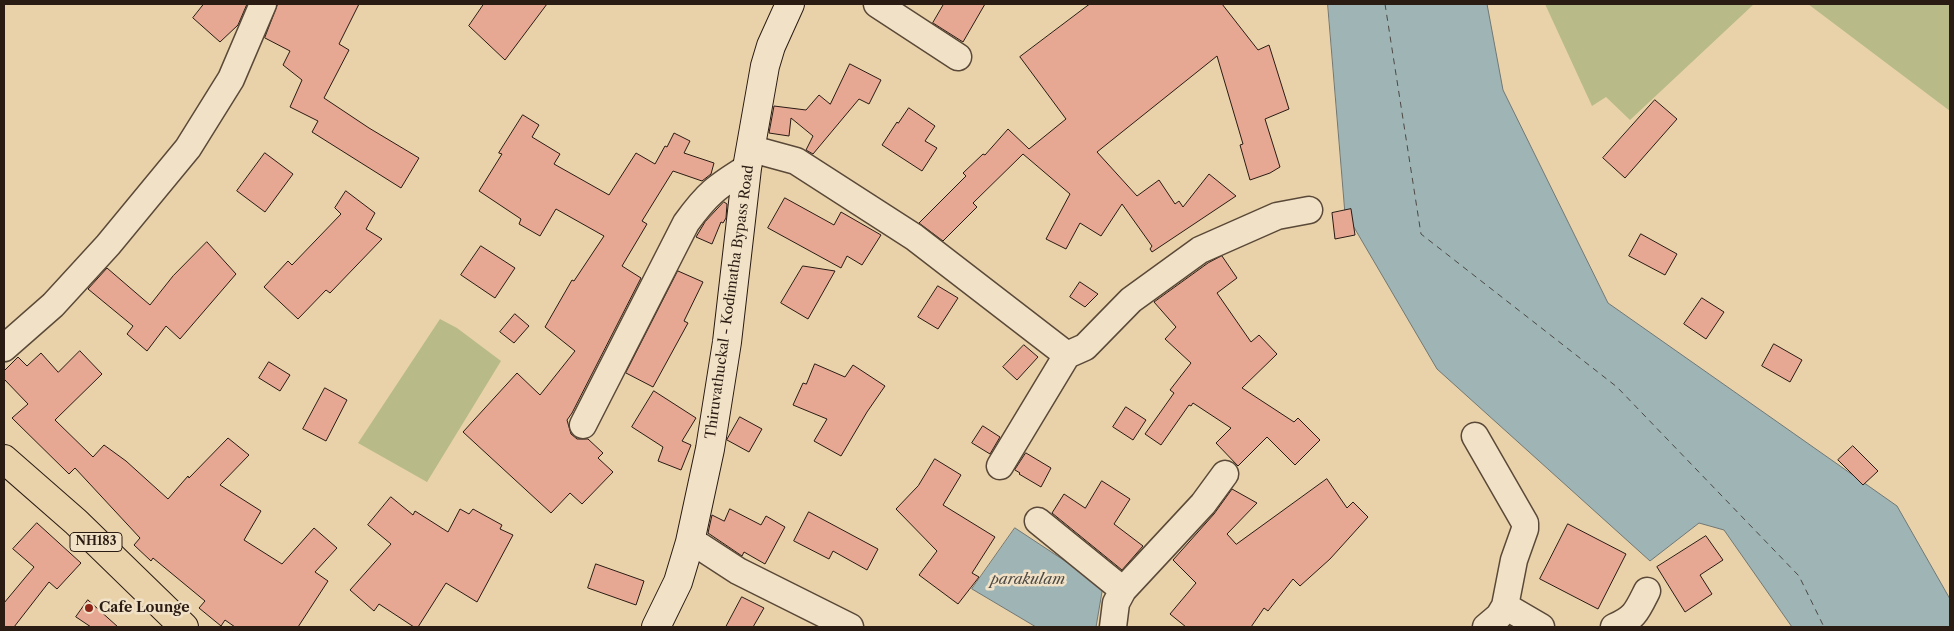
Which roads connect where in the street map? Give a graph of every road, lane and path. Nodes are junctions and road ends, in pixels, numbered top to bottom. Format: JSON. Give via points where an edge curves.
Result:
{"nodes":[{"id":1,"x":263,"y":4,"type":"edge"},
{"id":2,"x":790,"y":4,"type":"edge"},
{"id":3,"x":877,"y":4,"type":"edge"},
{"id":4,"x":958,"y":57,"type":"dead end"},
{"id":5,"x":750,"y":159,"type":"junction"},
{"id":6,"x":1309,"y":210,"type":"dead end"},
{"id":7,"x":4,"y":348,"type":"edge"},
{"id":8,"x":1067,"y":355,"type":"junction"},
{"id":9,"x":583,"y":426,"type":"dead end"},
{"id":10,"x":1475,"y":436,"type":"dead end"},
{"id":11,"x":4,"y":459,"type":"edge"},
{"id":12,"x":1000,"y":466,"type":"dead end"},
{"id":13,"x":1225,"y":474,"type":"dead end"},
{"id":14,"x":1038,"y":521,"type":"dead end"},
{"id":15,"x":690,"y":542,"type":"junction"},
{"id":16,"x":1123,"y":590,"type":"junction"},
{"id":17,"x":1647,"y":591,"type":"dead end"},
{"id":18,"x":1505,"y":606,"type":"junction"},
{"id":19,"x":184,"y":627,"type":"edge"},
{"id":20,"x":656,"y":627,"type":"edge"},
{"id":21,"x":850,"y":627,"type":"edge"},
{"id":22,"x":1112,"y":627,"type":"edge"},
{"id":23,"x":1486,"y":627,"type":"edge"},
{"id":24,"x":1541,"y":627,"type":"edge"},
{"id":25,"x":1614,"y":627,"type":"edge"}],
"edges":[{"from":1,"to":7,"type":"street","via":[[231,79],[188,148],[108,245],[53,305]]},
{"from":2,"to":5,"type":"main road","name":"Thiruvathuckal - Kodimatha Bypass Road","via":[[765,66]]},
{"from":3,"to":4,"type":"street"},
{"from":5,"to":8,"type":"street","via":[[796,161],[914,236]]},
{"from":5,"to":9,"type":"street","via":[[703,199],[686,223]]},
{"from":5,"to":15,"type":"main road","name":"Thiruvathuckal - Kodimatha Bypass Road","via":[[727,342],[710,449]]},
{"from":6,"to":8,"type":"street","via":[[1277,216],[1200,250],[1131,300],[1085,347]]},
{"from":8,"to":12,"type":"street"},
{"from":10,"to":18,"type":"street","via":[[1525,523]]},
{"from":11,"to":19,"type":"highway","number":"NH183","via":[[76,522]]},
{"from":13,"to":16,"type":"street","via":[[1203,504]]},
{"from":14,"to":16,"type":"street"},
{"from":15,"to":20,"type":"main road","name":"Thiruvathuckal - Kodimatha Bypass Road","via":[[678,582]]},
{"from":15,"to":21,"type":"street","via":[[738,571]]},
{"from":16,"to":22,"type":"street","via":[[1116,603]]},
{"from":17,"to":25,"type":"street","via":[[1636,613]]},
{"from":18,"to":23,"type":"street"},
{"from":18,"to":24,"type":"street"}]}
